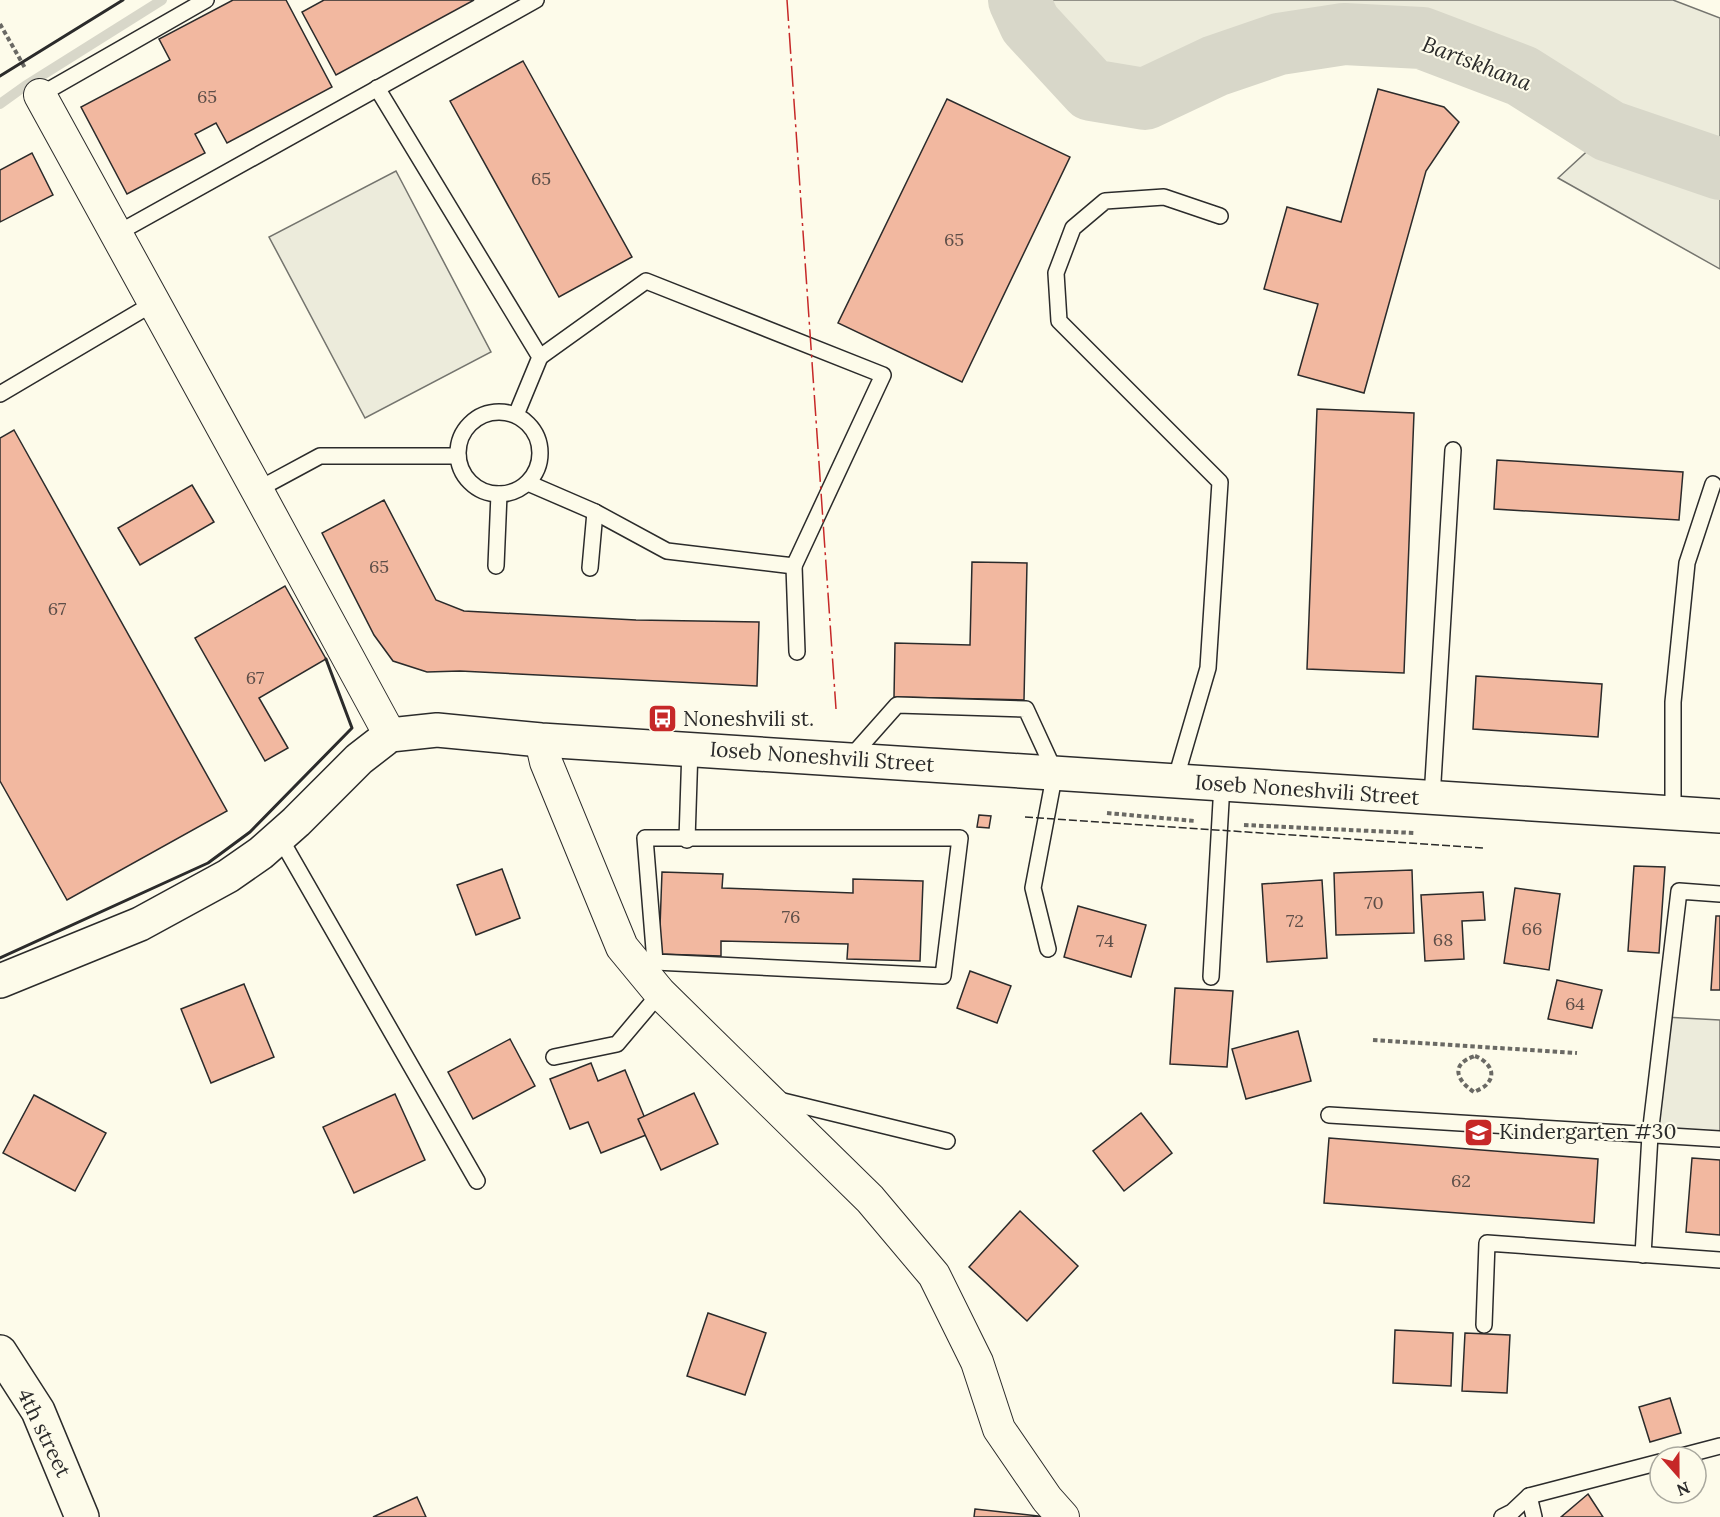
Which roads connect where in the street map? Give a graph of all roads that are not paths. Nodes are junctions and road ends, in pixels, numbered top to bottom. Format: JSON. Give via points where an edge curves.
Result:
{"nodes":[{"id":1,"x":206,"y":0,"type":"edge"},
{"id":2,"x":536,"y":0,"type":"edge"},
{"id":3,"x":34,"y":83,"type":"joint"},
{"id":4,"x":377,"y":88,"type":"junction"},
{"id":5,"x":1220,"y":216,"type":"dead end"},
{"id":6,"x":117,"y":234,"type":"junction"},
{"id":7,"x":154,"y":303,"type":"junction"},
{"id":8,"x":540,"y":357,"type":"junction"},
{"id":9,"x":0,"y":394,"type":"edge"},
{"id":10,"x":516,"y":416,"type":"junction"},
{"id":11,"x":1453,"y":450,"type":"dead end"},
{"id":12,"x":458,"y":456,"type":"junction"},
{"id":13,"x":528,"y":483,"type":"junction"},
{"id":14,"x":1713,"y":484,"type":"dead end"},
{"id":15,"x":257,"y":490,"type":"junction"},
{"id":16,"x":499,"y":494,"type":"junction"},
{"id":17,"x":595,"y":512,"type":"junction"},
{"id":18,"x":496,"y":566,"type":"dead end"},
{"id":19,"x":794,"y":566,"type":"junction"},
{"id":20,"x":590,"y":567,"type":"dead end"},
{"id":21,"x":797,"y":652,"type":"dead end"},
{"id":22,"x":390,"y":735,"type":"junction"},
{"id":23,"x":541,"y":740,"type":"junction"},
{"id":24,"x":690,"y":748,"type":"junction"},
{"id":25,"x":850,"y":758,"type":"junction"},
{"id":26,"x":1055,"y":772,"type":"junction"},
{"id":27,"x":1175,"y":781,"type":"junction"},
{"id":28,"x":1221,"y":784,"type":"junction"},
{"id":29,"x":1432,"y":798,"type":"junction"},
{"id":30,"x":1673,"y":813,"type":"junction"},
{"id":31,"x":1720,"y":816,"type":"edge"},
{"id":32,"x":279,"y":836,"type":"junction"},
{"id":33,"x":687,"y":840,"type":"junction"},
{"id":34,"x":1720,"y":894,"type":"edge"},
{"id":35,"x":1048,"y":950,"type":"dead end"},
{"id":36,"x":1211,"y":977,"type":"dead end"},
{"id":37,"x":0,"y":981,"type":"edge"},
{"id":38,"x":660,"y":993,"type":"junction"},
{"id":39,"x":554,"y":1057,"type":"dead end"},
{"id":40,"x":764,"y":1096,"type":"junction"},
{"id":41,"x":1329,"y":1115,"type":"dead end"},
{"id":42,"x":1650,"y":1135,"type":"junction"},
{"id":43,"x":1720,"y":1139,"type":"edge"},
{"id":44,"x":947,"y":1141,"type":"dead end"},
{"id":45,"x":477,"y":1181,"type":"dead end"},
{"id":46,"x":1643,"y":1255,"type":"junction"},
{"id":47,"x":1720,"y":1260,"type":"edge"},
{"id":48,"x":1484,"y":1324,"type":"dead end"},
{"id":49,"x":0,"y":1352,"type":"edge"},
{"id":50,"x":1648,"y":1465,"type":"edge"},
{"id":51,"x":1529,"y":1496,"type":"junction"},
{"id":52,"x":82,"y":1517,"type":"edge"},
{"id":53,"x":1063,"y":1517,"type":"edge"},
{"id":54,"x":1502,"y":1517,"type":"edge"},
{"id":55,"x":1534,"y":1517,"type":"edge"}],
"edges":[{"from":1,"to":3,"type":"lane"},
{"from":2,"to":4,"type":"lane"},
{"from":3,"to":6,"type":"street"},
{"from":4,"to":6,"type":"lane"},
{"from":4,"to":8,"type":"lane"},
{"from":5,"to":27,"type":"lane","via":[[1164,197],[1105,201],[1073,228],[1056,273],[1059,321],[1220,482],[1208,668]]},
{"from":6,"to":7,"type":"street"},
{"from":7,"to":9,"type":"lane"},
{"from":7,"to":15,"type":"street"},
{"from":8,"to":10,"type":"lane"},
{"from":8,"to":19,"type":"lane","via":[[646,281],[883,375]]},
{"from":10,"to":12,"type":"lane","via":[[488,413],[475,419],[459,442]]},
{"from":10,"to":13,"type":"lane","via":[[535,433],[540,446],[536,472]]},
{"from":11,"to":29,"type":"lane"},
{"from":12,"to":15,"type":"lane","via":[[320,456]]},
{"from":12,"to":16,"type":"lane","via":[[471,483],[484,492]]},
{"from":13,"to":16,"type":"lane","via":[[515,492]]},
{"from":13,"to":17,"type":"lane"},
{"from":14,"to":30,"type":"lane","via":[[1687,563],[1672,702]]},
{"from":15,"to":22,"type":"street"},
{"from":16,"to":18,"type":"lane"},
{"from":17,"to":19,"type":"lane","via":[[667,551]]},
{"from":17,"to":20,"type":"lane"},
{"from":19,"to":21,"type":"lane"},
{"from":22,"to":23,"type":"street","name":"Ioseb Noneshvili Street","via":[[437,729]]},
{"from":22,"to":32,"type":"street","via":[[359,759]]},
{"from":23,"to":24,"type":"street","name":"Ioseb Noneshvili Street"},
{"from":23,"to":38,"type":"street","via":[[546,762],[622,946]]},
{"from":24,"to":25,"type":"street","name":"Ioseb Noneshvili Street"},
{"from":24,"to":33,"type":"lane"},
{"from":25,"to":26,"type":"street","name":"Ioseb Noneshvili Street"},
{"from":25,"to":26,"type":"lane","via":[[897,705],[1026,709]]},
{"from":26,"to":27,"type":"street","name":"Ioseb Noneshvili Street"},
{"from":26,"to":35,"type":"lane","via":[[1033,888]]},
{"from":27,"to":28,"type":"street","name":"Ioseb Noneshvili Street"},
{"from":28,"to":29,"type":"street","name":"Ioseb Noneshvili Street"},
{"from":28,"to":36,"type":"lane"},
{"from":29,"to":30,"type":"street","name":"Ioseb Noneshvili Street"},
{"from":30,"to":31,"type":"street","name":"Ioseb Noneshvili Street"},
{"from":32,"to":37,"type":"street","via":[[228,876],[140,924]]},
{"from":32,"to":45,"type":"lane"},
{"from":33,"to":33,"type":"lane","via":[[645,838],[655,962],[943,976],[960,838]]},
{"from":34,"to":42,"type":"lane","via":[[1679,891]]},
{"from":38,"to":39,"type":"lane","via":[[617,1044]]},
{"from":38,"to":40,"type":"street"},
{"from":40,"to":44,"type":"lane"},
{"from":40,"to":53,"type":"street","via":[[870,1200],[934,1275],[976,1362],[999,1429]]},
{"from":41,"to":42,"type":"lane"},
{"from":42,"to":43,"type":"lane"},
{"from":42,"to":46,"type":"lane"},
{"from":46,"to":47,"type":"lane"},
{"from":46,"to":48,"type":"lane","via":[[1488,1243]]},
{"from":49,"to":52,"type":"street","name":"4th street","via":[[38,1411]]},
{"from":50,"to":51,"type":"lane"},
{"from":51,"to":54,"type":"lane"},
{"from":51,"to":55,"type":"lane"}]}
